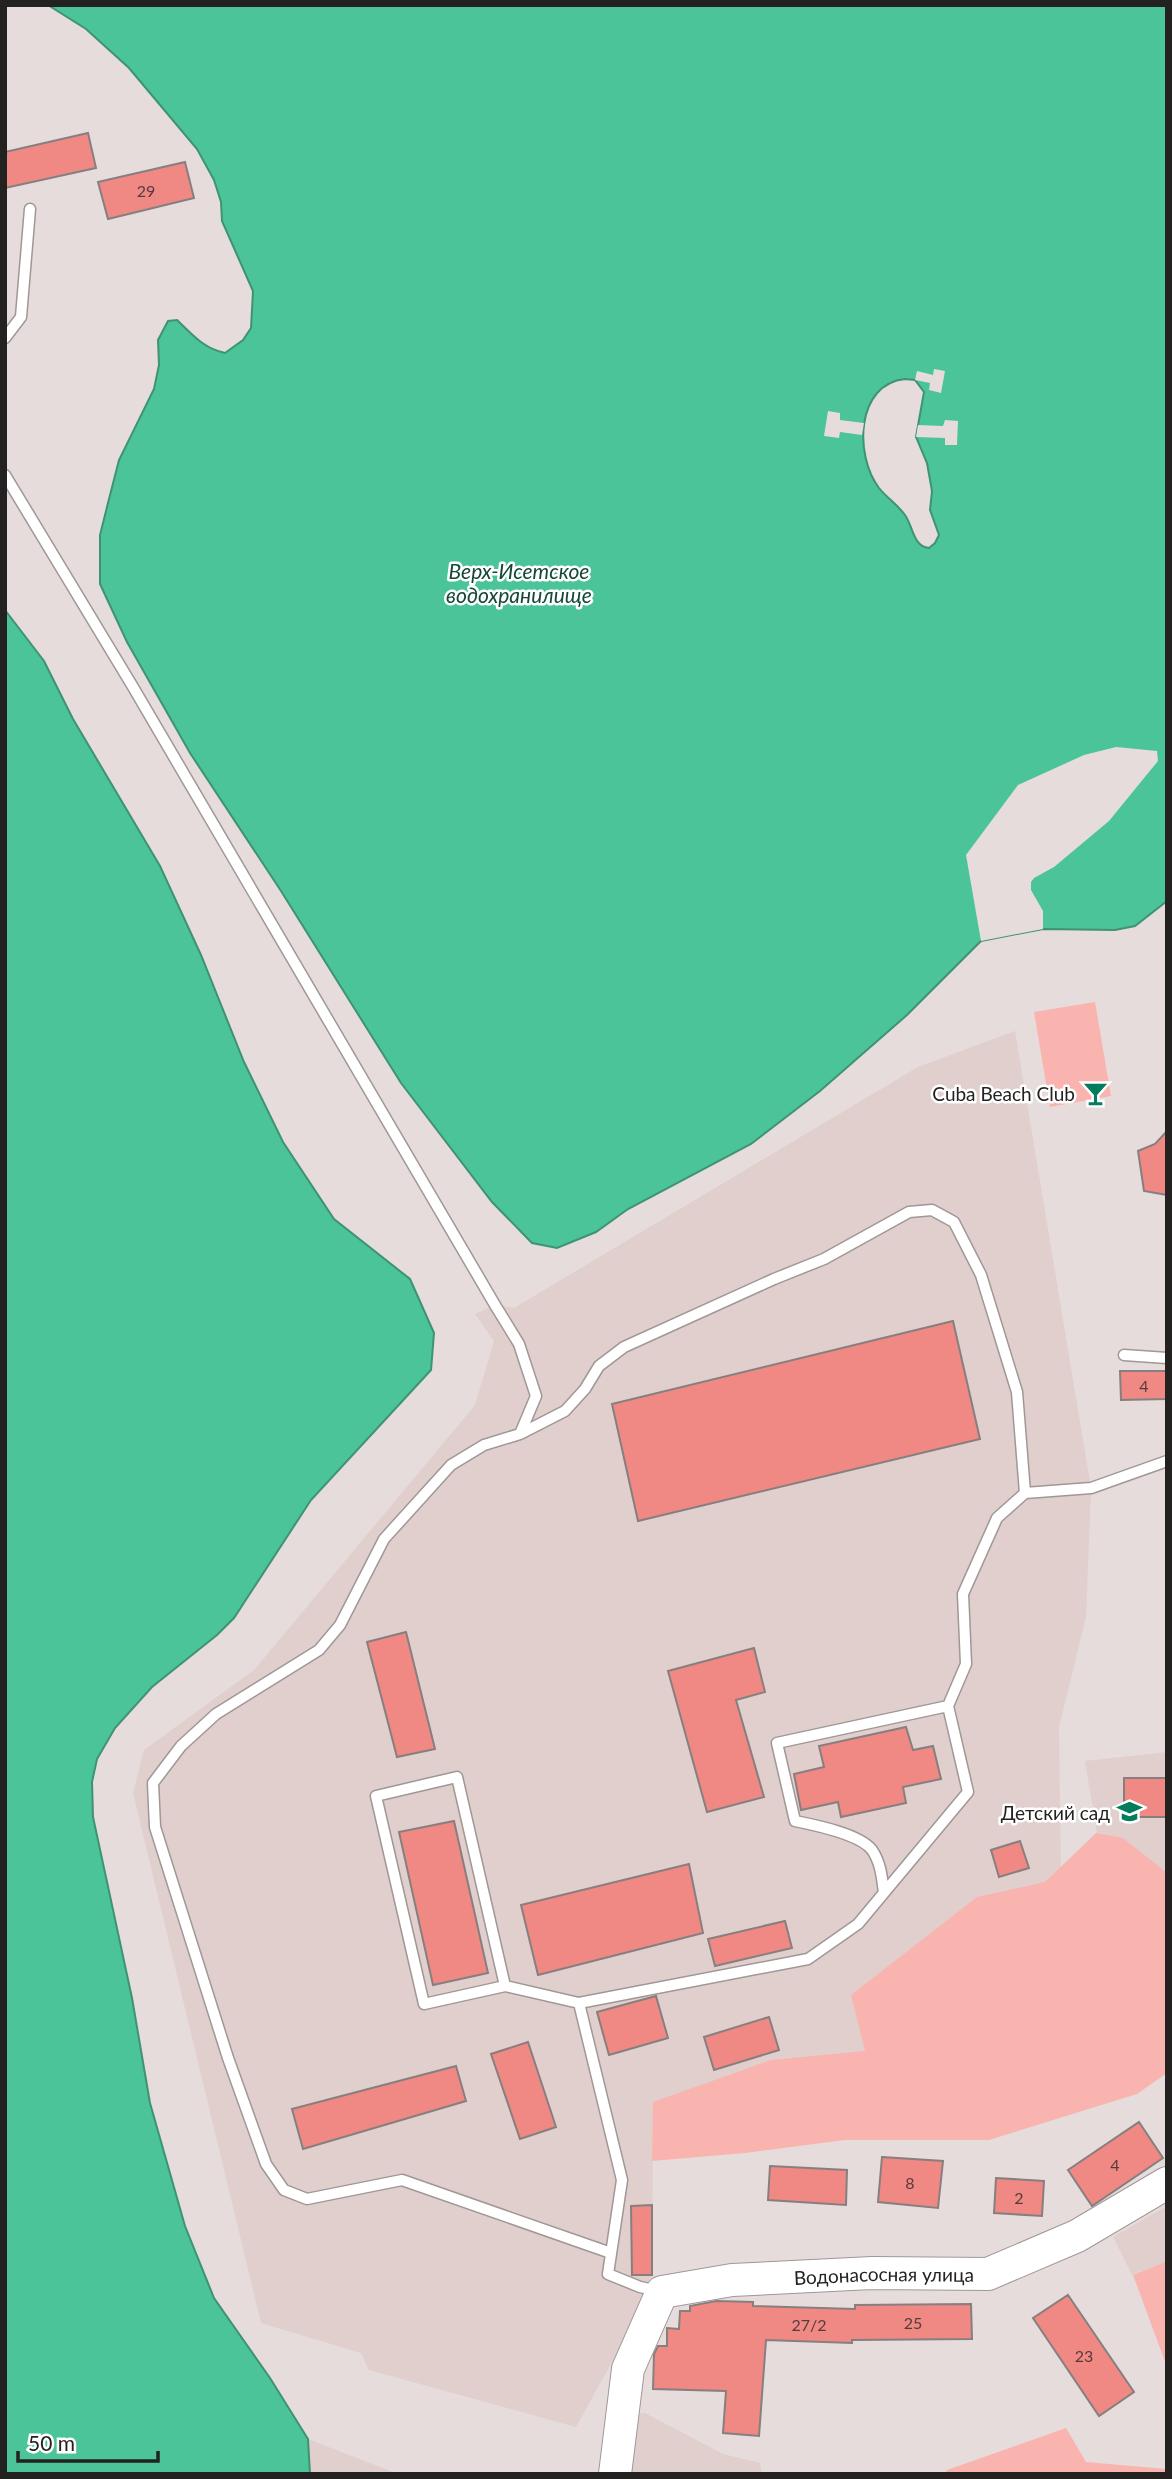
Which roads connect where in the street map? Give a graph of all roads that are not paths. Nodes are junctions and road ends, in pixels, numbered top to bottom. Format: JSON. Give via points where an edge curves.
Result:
{"nodes":[{"id":1,"x":30,"y":209,"type":"dead end"},
{"id":2,"x":5,"y":338,"type":"edge"},
{"id":3,"x":5,"y":475,"type":"edge"},
{"id":4,"x":1124,"y":1355,"type":"dead end"},
{"id":5,"x":1167,"y":1358,"type":"edge"},
{"id":6,"x":520,"y":1434,"type":"junction"},
{"id":7,"x":1167,"y":1461,"type":"edge"},
{"id":8,"x":1025,"y":1493,"type":"junction"},
{"id":9,"x":948,"y":1706,"type":"junction"},
{"id":10,"x":884,"y":1892,"type":"junction"},
{"id":11,"x":505,"y":1986,"type":"junction"},
{"id":12,"x":579,"y":2003,"type":"junction"},
{"id":13,"x":1167,"y":2183,"type":"edge"},
{"id":14,"x":611,"y":2253,"type":"junction"},
{"id":15,"x":662,"y":2292,"type":"junction"},
{"id":16,"x":615,"y":2474,"type":"edge"}],
"edges":[{"from":1,"to":2,"type":"lane","via":[[21,317]]},
{"from":3,"to":6,"type":"lane","via":[[519,1343],[536,1396]]},
{"from":4,"to":5,"type":"lane"},
{"from":6,"to":8,"type":"lane","via":[[565,1411],[598,1366],[624,1347],[824,1259],[909,1212],[932,1210],[954,1222],[981,1275],[1017,1392]]},
{"from":6,"to":14,"type":"lane","via":[[484,1445],[451,1465],[384,1539],[340,1625],[319,1650],[216,1714],[181,1746],[153,1783],[155,1827],[228,2058],[267,2164],[284,2190],[307,2199],[402,2180]]},
{"from":7,"to":8,"type":"lane","via":[[1091,1488]]},
{"from":8,"to":9,"type":"lane","via":[[997,1517],[963,1594],[966,1664]]},
{"from":9,"to":10,"type":"lane","via":[[968,1791]]},
{"from":9,"to":10,"type":"lane","via":[[777,1743],[795,1821],[838,1830],[871,1848],[881,1868]]},
{"from":10,"to":12,"type":"lane","via":[[858,1924],[807,1959]]},
{"from":11,"to":11,"type":"lane","via":[[424,2004],[376,1796],[457,1777]]},
{"from":11,"to":12,"type":"lane"},
{"from":12,"to":14,"type":"lane","via":[[622,2180]]},
{"from":13,"to":15,"type":"street","name":"Водонасосная улица","via":[[1077,2236],[988,2274],[745,2279]]},
{"from":14,"to":15,"type":"lane","via":[[608,2274]]},
{"from":15,"to":16,"type":"street","via":[[628,2369]]}]}
